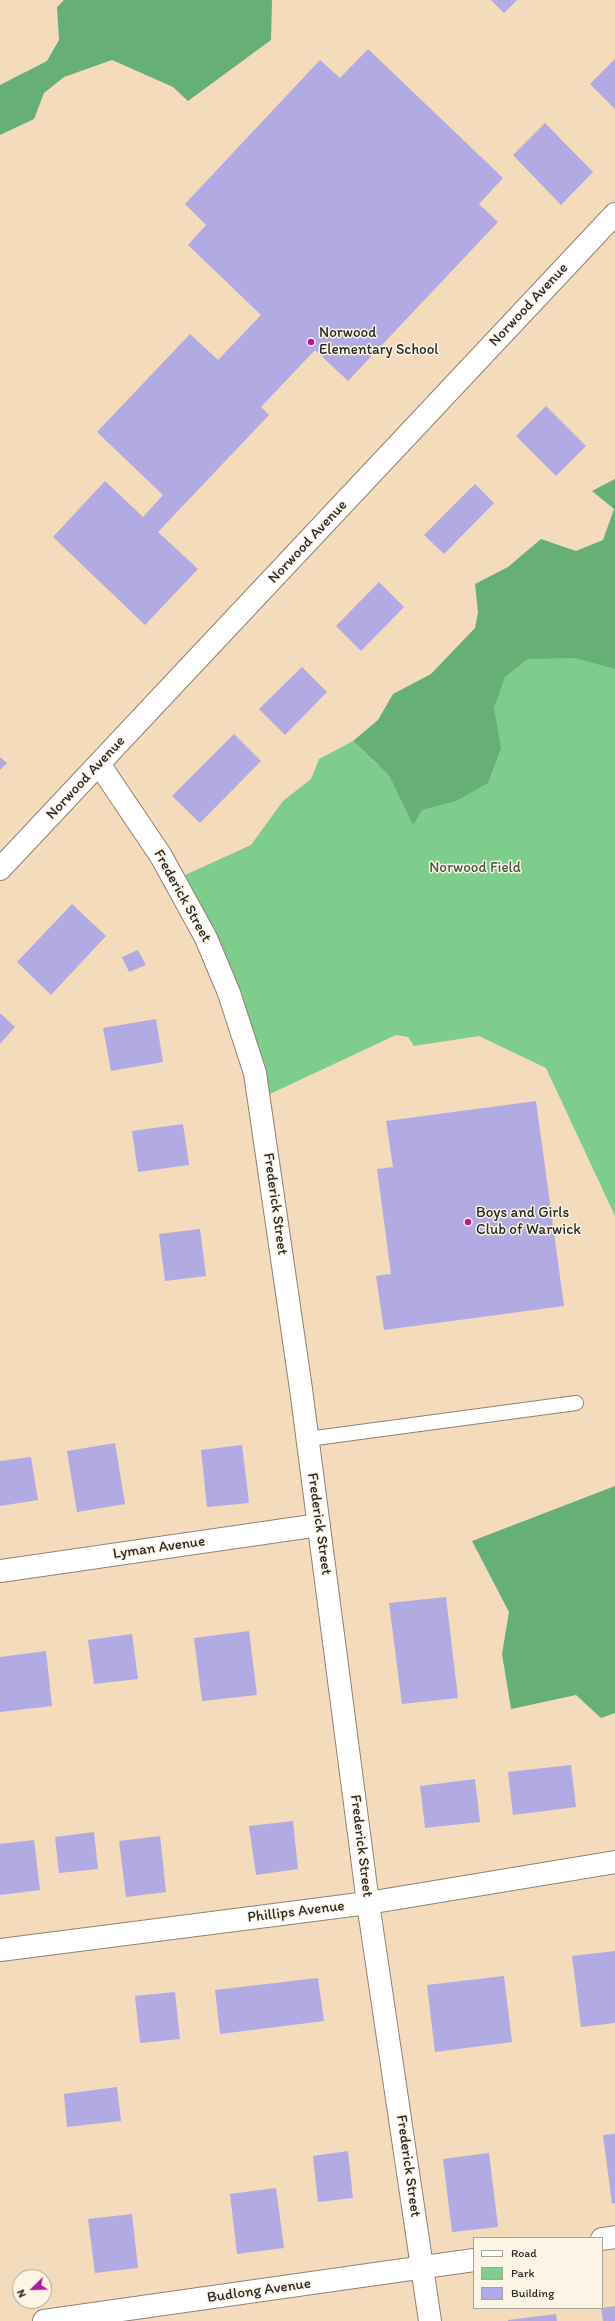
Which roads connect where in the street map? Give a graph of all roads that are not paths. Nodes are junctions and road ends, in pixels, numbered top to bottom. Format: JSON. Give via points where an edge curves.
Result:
{"nodes":[{"id":1,"x":615,"y":214,"type":"edge"},
{"id":2,"x":99,"y":764,"type":"junction"},
{"id":3,"x":0,"y":869,"type":"edge"},
{"id":4,"x":576,"y":1403,"type":"dead end"},
{"id":5,"x":308,"y":1439,"type":"junction"},
{"id":6,"x":319,"y":1525,"type":"junction"},
{"id":7,"x":0,"y":1571,"type":"edge"},
{"id":8,"x":615,"y":1862,"type":"edge"},
{"id":9,"x":368,"y":1903,"type":"junction"},
{"id":10,"x":0,"y":1950,"type":"edge"},
{"id":11,"x":615,"y":2237,"type":"edge"},
{"id":12,"x":603,"y":2240,"type":"edge"},
{"id":13,"x":473,"y":2260,"type":"edge"},
{"id":14,"x":422,"y":2268,"type":"junction"},
{"id":15,"x":44,"y":2321,"type":"edge"},
{"id":16,"x":430,"y":2321,"type":"edge"}],
"edges":[{"from":1,"to":2,"type":"street","name":"Norwood Avenue"},
{"from":2,"to":3,"type":"street","name":"Norwood Avenue"},
{"from":2,"to":5,"type":"street","name":"Frederick Street","via":[[161,856],[206,938],[245,1040],[255,1073],[268,1155]]},
{"from":4,"to":5,"type":"lane"},
{"from":5,"to":6,"type":"street","name":"Frederick Street"},
{"from":6,"to":7,"type":"street","name":"Lyman Avenue"},
{"from":6,"to":9,"type":"street","name":"Frederick Street"},
{"from":8,"to":9,"type":"street","name":"Phillips Avenue"},
{"from":9,"to":10,"type":"street","name":"Phillips Avenue"},
{"from":9,"to":14,"type":"street","name":"Frederick Street"},
{"from":11,"to":12,"type":"street"},
{"from":13,"to":14,"type":"street","name":"Budlong Avenue"},
{"from":14,"to":15,"type":"street","name":"Budlong Avenue"},
{"from":14,"to":16,"type":"street","name":"Frederick Street"}]}
